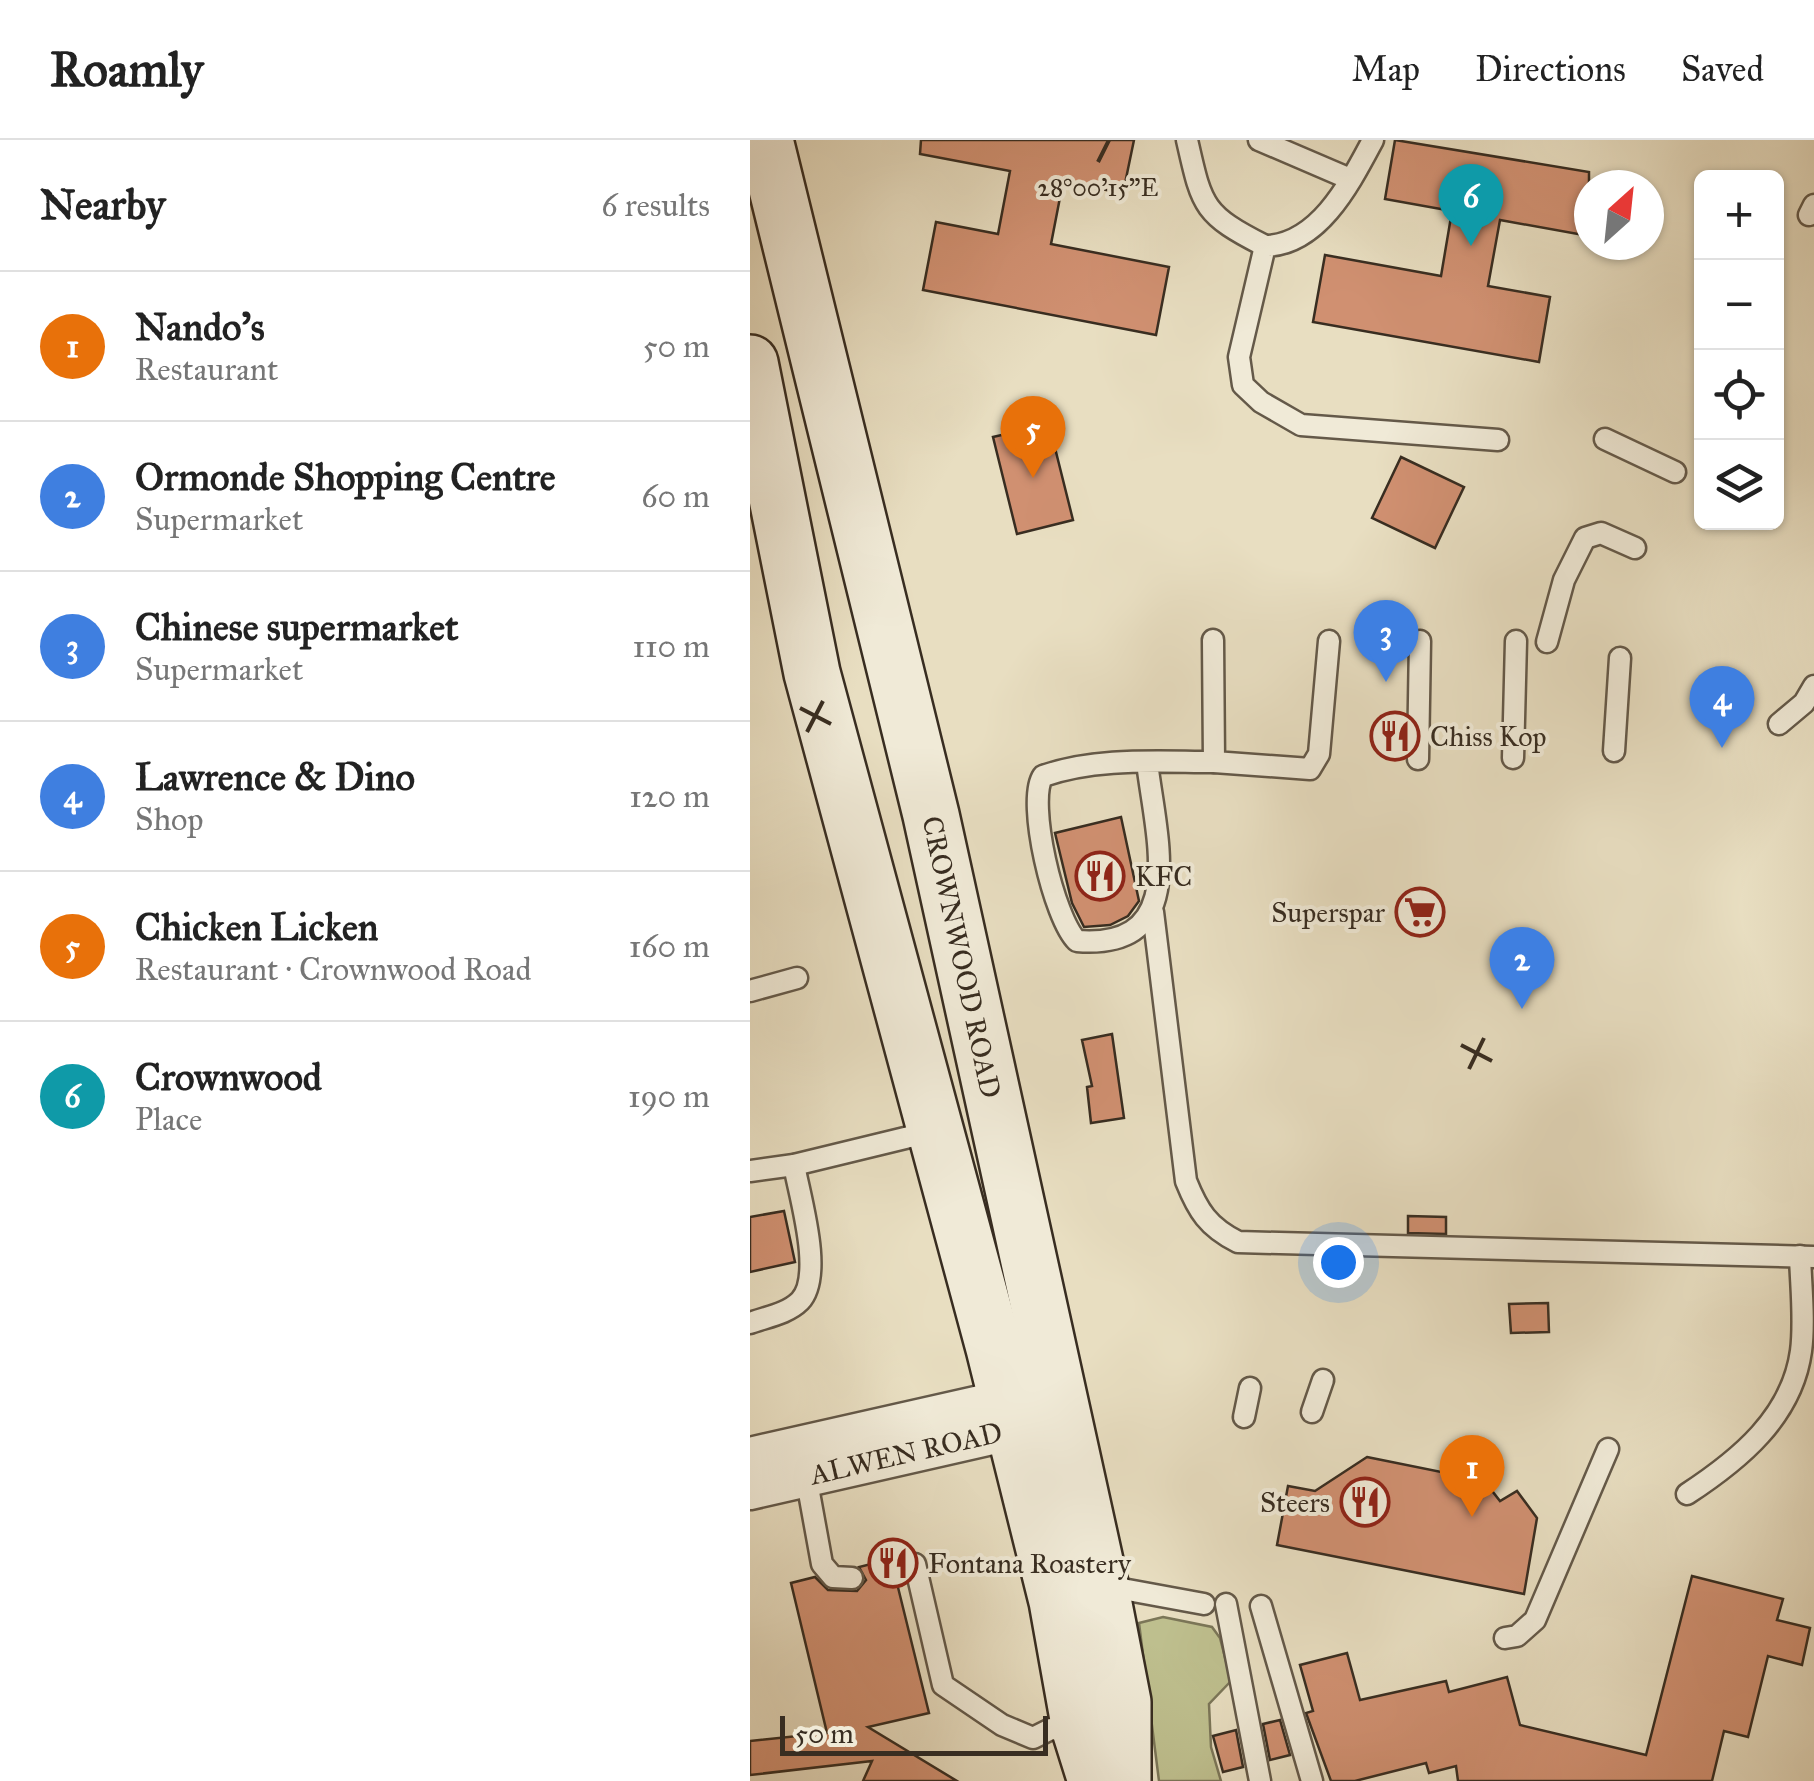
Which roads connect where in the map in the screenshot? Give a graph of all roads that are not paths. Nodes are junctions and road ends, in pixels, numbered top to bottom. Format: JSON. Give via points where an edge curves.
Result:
{"nodes":[{"id":1,"x":765,"y":140,"type":"edge"},
{"id":2,"x":1187,"y":140,"type":"edge"},
{"id":3,"x":1259,"y":140,"type":"edge"},
{"id":4,"x":1372,"y":140,"type":"edge"},
{"id":5,"x":1350,"y":179,"type":"junction"},
{"id":6,"x":1264,"y":246,"type":"junction"},
{"id":7,"x":750,"y":363,"type":"edge"},
{"id":8,"x":1605,"y":438,"type":"dead end"},
{"id":9,"x":1498,"y":440,"type":"dead end"},
{"id":10,"x":1675,"y":472,"type":"dead end"},
{"id":11,"x":1635,"y":548,"type":"dead end"},
{"id":12,"x":1213,"y":640,"type":"dead end"},
{"id":13,"x":1329,"y":640,"type":"dead end"},
{"id":14,"x":1420,"y":641,"type":"dead end"},
{"id":15,"x":1516,"y":641,"type":"dead end"},
{"id":16,"x":1547,"y":642,"type":"dead end"},
{"id":17,"x":1620,"y":658,"type":"dead end"},
{"id":18,"x":1814,"y":686,"type":"edge"},
{"id":19,"x":1779,"y":724,"type":"dead end"},
{"id":20,"x":1614,"y":752,"type":"dead end"},
{"id":21,"x":1513,"y":758,"type":"dead end"},
{"id":22,"x":1418,"y":759,"type":"dead end"},
{"id":23,"x":1147,"y":762,"type":"junction"},
{"id":24,"x":1214,"y":762,"type":"junction"},
{"id":25,"x":1153,"y":912,"type":"junction"},
{"id":26,"x":796,"y":978,"type":"dead end"},
{"id":27,"x":750,"y":991,"type":"edge"},
{"id":28,"x":938,"y":1130,"type":"junction"},
{"id":29,"x":794,"y":1165,"type":"junction"},
{"id":30,"x":750,"y":1171,"type":"edge"},
{"id":31,"x":1807,"y":1256,"type":"edge"},
{"id":32,"x":750,"y":1323,"type":"edge"},
{"id":33,"x":1323,"y":1380,"type":"dead end"},
{"id":34,"x":1250,"y":1388,"type":"dead end"},
{"id":35,"x":1035,"y":1409,"type":"junction"},
{"id":36,"x":1312,"y":1412,"type":"dead end"},
{"id":37,"x":1244,"y":1417,"type":"dead end"},
{"id":38,"x":1608,"y":1449,"type":"dead end"},
{"id":39,"x":750,"y":1458,"type":"edge"},
{"id":40,"x":806,"y":1476,"type":"junction"},
{"id":41,"x":750,"y":1488,"type":"edge"},
{"id":42,"x":1687,"y":1494,"type":"dead end"},
{"id":43,"x":915,"y":1564,"type":"dead end"},
{"id":44,"x":852,"y":1578,"type":"dead end"},
{"id":45,"x":1100,"y":1584,"type":"junction"},
{"id":46,"x":1204,"y":1604,"type":"dead end"},
{"id":47,"x":1226,"y":1604,"type":"dead end"},
{"id":48,"x":1262,"y":1606,"type":"dead end"},
{"id":49,"x":1505,"y":1638,"type":"dead end"},
{"id":50,"x":1088,"y":1756,"type":"edge"},
{"id":51,"x":1123,"y":1781,"type":"edge"},
{"id":52,"x":1260,"y":1781,"type":"edge"},
{"id":53,"x":1312,"y":1781,"type":"edge"}],
"edges":[{"from":1,"to":35,"type":"main road","name":"CROWNWOOD ROAD","via":[[931,815]]},
{"from":2,"to":6,"type":"lane","via":[[1201,202]]},
{"from":3,"to":5,"type":"lane"},
{"from":4,"to":5,"type":"lane"},
{"from":5,"to":6,"type":"lane","via":[[1305,234]]},
{"from":6,"to":9,"type":"lane","via":[[1239,357],[1243,384],[1261,402],[1300,424]]},
{"from":7,"to":28,"type":"main road","name":"CROWNWOOD ROAD","via":[[812,673]]},
{"from":8,"to":10,"type":"lane"},
{"from":11,"to":16,"type":"lane","via":[[1601,532],[1585,538],[1564,580]]},
{"from":12,"to":24,"type":"lane"},
{"from":13,"to":24,"type":"lane","via":[[1313,767]]},
{"from":14,"to":22,"type":"lane"},
{"from":15,"to":21,"type":"lane"},
{"from":17,"to":20,"type":"lane"},
{"from":18,"to":19,"type":"lane"},
{"from":23,"to":24,"type":"lane"},
{"from":23,"to":25,"type":"lane","via":[[1159,884]]},
{"from":23,"to":25,"type":"lane","via":[[1043,776],[1034,800],[1071,936],[1083,942],[1112,937],[1139,927]]},
{"from":25,"to":31,"type":"lane","via":[[1186,1181],[1214,1230],[1238,1242]]},
{"from":26,"to":27,"type":"lane"},
{"from":28,"to":29,"type":"lane"},
{"from":28,"to":35,"type":"main road","name":"CROWNWOOD ROAD"},
{"from":29,"to":30,"type":"lane"},
{"from":29,"to":32,"type":"lane","via":[[811,1264],[807,1292],[790,1310]]},
{"from":31,"to":42,"type":"lane","via":[[1801,1352],[1786,1398],[1728,1467]]},
{"from":33,"to":36,"type":"lane"},
{"from":34,"to":37,"type":"lane"},
{"from":35,"to":39,"type":"street","name":"ALWEN ROAD"},
{"from":35,"to":40,"type":"street","name":"ALWEN ROAD"},
{"from":35,"to":45,"type":"main road","name":"CROWNWOOD ROAD"},
{"from":35,"to":50,"type":"main road","name":"CROWNWOOD ROAD","via":[[1057,1601]]},
{"from":38,"to":49,"type":"lane","via":[[1535,1620]]},
{"from":40,"to":41,"type":"street","name":"ALWEN ROAD"},
{"from":40,"to":44,"type":"lane","via":[[822,1564],[833,1577]]},
{"from":43,"to":50,"type":"lane","via":[[943,1686],[1033,1738],[1052,1729]]},
{"from":45,"to":46,"type":"lane"},
{"from":45,"to":51,"type":"main road","name":"CROWNWOOD ROAD","via":[[1123,1702]]},
{"from":47,"to":52,"type":"lane"},
{"from":48,"to":53,"type":"lane"}]}
